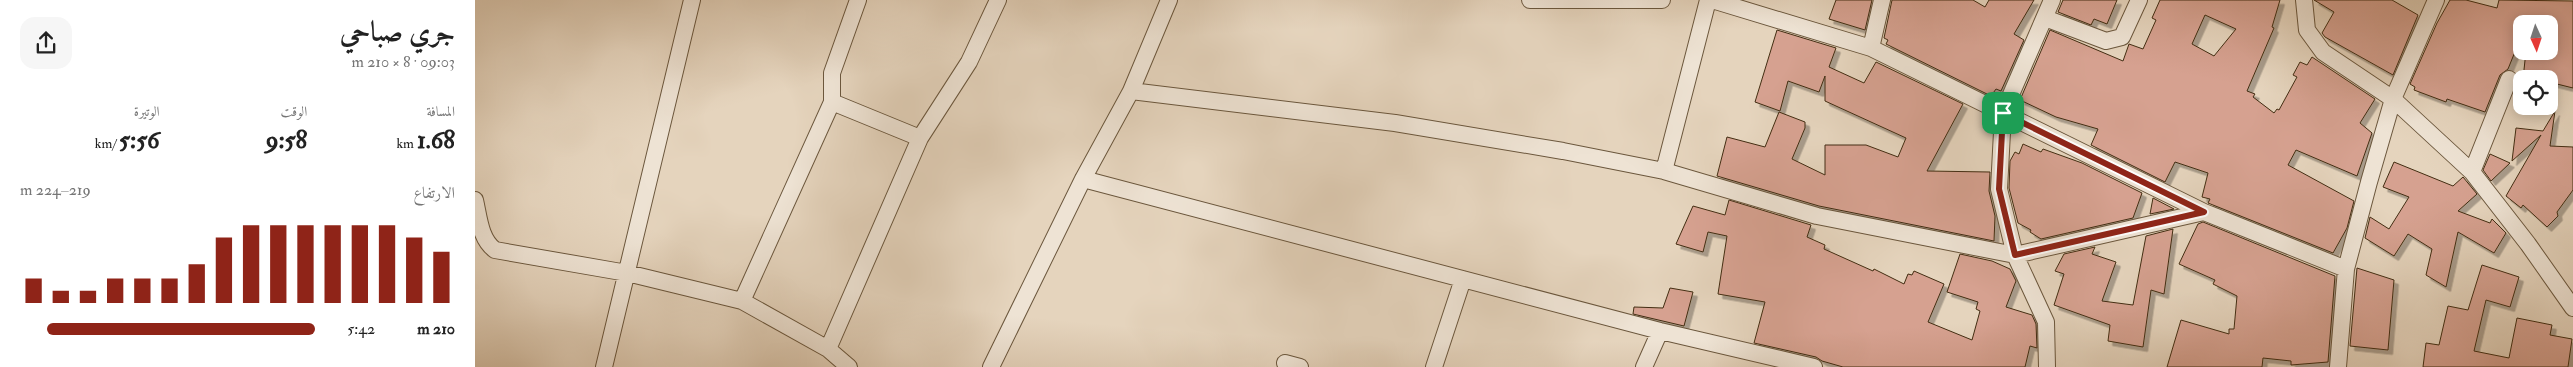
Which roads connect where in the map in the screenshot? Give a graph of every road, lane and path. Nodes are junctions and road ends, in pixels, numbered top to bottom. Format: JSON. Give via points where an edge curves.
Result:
{"nodes":[{"id":1,"x":692,"y":0,"type":"edge"},
{"id":2,"x":858,"y":0,"type":"edge"},
{"id":3,"x":998,"y":0,"type":"edge"},
{"id":4,"x":1169,"y":0,"type":"edge"},
{"id":5,"x":1530,"y":0,"type":"edge"},
{"id":6,"x":1662,"y":0,"type":"edge"},
{"id":7,"x":1710,"y":0,"type":"edge"},
{"id":8,"x":1882,"y":0,"type":"edge"},
{"id":9,"x":2052,"y":0,"type":"edge"},
{"id":10,"x":2139,"y":0,"type":"edge"},
{"id":11,"x":2304,"y":0,"type":"edge"},
{"id":12,"x":2436,"y":0,"type":"edge"},
{"id":13,"x":1583,"y":1,"type":"edge"},
{"id":14,"x":2045,"y":18,"type":"junction"},
{"id":15,"x":1871,"y":48,"type":"junction"},
{"id":16,"x":2509,"y":79,"type":"dead end"},
{"id":17,"x":1131,"y":91,"type":"junction"},
{"id":18,"x":2393,"y":99,"type":"junction"},
{"id":19,"x":832,"y":102,"type":"junction"},
{"id":20,"x":2003,"y":113,"type":"junction"},
{"id":21,"x":920,"y":138,"type":"junction"},
{"id":22,"x":1663,"y":171,"type":"junction"},
{"id":23,"x":2472,"y":172,"type":"junction"},
{"id":24,"x":1083,"y":179,"type":"junction"},
{"id":25,"x":475,"y":200,"type":"edge"},
{"id":26,"x":2204,"y":212,"type":"junction"},
{"id":27,"x":2015,"y":255,"type":"junction"},
{"id":28,"x":2346,"y":269,"type":"junction"},
{"id":29,"x":627,"y":273,"type":"junction"},
{"id":30,"x":1463,"y":279,"type":"junction"},
{"id":31,"x":741,"y":301,"type":"junction"},
{"id":32,"x":2573,"y":308,"type":"edge"},
{"id":33,"x":1660,"y":331,"type":"junction"},
{"id":34,"x":828,"y":349,"type":"junction"},
{"id":35,"x":604,"y":367,"type":"edge"},
{"id":36,"x":849,"y":367,"type":"edge"},
{"id":37,"x":991,"y":367,"type":"edge"},
{"id":38,"x":1433,"y":367,"type":"edge"},
{"id":39,"x":1644,"y":367,"type":"edge"},
{"id":40,"x":1814,"y":367,"type":"edge"},
{"id":41,"x":2047,"y":367,"type":"edge"},
{"id":42,"x":2338,"y":367,"type":"edge"}],
"edges":[{"from":1,"to":29,"type":"street"},
{"from":2,"to":19,"type":"street","via":[[832,73]]},
{"from":3,"to":21,"type":"street","via":[[969,62]]},
{"from":4,"to":17,"type":"street"},
{"from":5,"to":13,"type":"street"},
{"from":6,"to":13,"type":"street"},
{"from":7,"to":15,"type":"street"},
{"from":7,"to":22,"type":"street"},
{"from":8,"to":15,"type":"street"},
{"from":9,"to":14,"type":"street"},
{"from":10,"to":14,"type":"street","via":[[2121,37],[2106,41]]},
{"from":11,"to":18,"type":"street","via":[[2307,30],[2323,52]]},
{"from":12,"to":18,"type":"street"},
{"from":14,"to":20,"type":"street"},
{"from":15,"to":20,"type":"street"},
{"from":16,"to":23,"type":"street"},
{"from":17,"to":22,"type":"street","via":[[1395,123]]},
{"from":17,"to":24,"type":"street"},
{"from":18,"to":23,"type":"street"},
{"from":18,"to":28,"type":"street"},
{"from":19,"to":21,"type":"street"},
{"from":19,"to":31,"type":"street"},
{"from":20,"to":26,"type":"street"},
{"from":20,"to":27,"type":"street","via":[[1999,189]]},
{"from":21,"to":34,"type":"street"},
{"from":22,"to":27,"type":"street","via":[[1817,216]]},
{"from":23,"to":32,"type":"street","via":[[2529,244]]},
{"from":24,"to":30,"type":"street"},
{"from":24,"to":37,"type":"street"},
{"from":25,"to":29,"type":"street","via":[[488,245],[495,250]]},
{"from":26,"to":27,"type":"street"},
{"from":26,"to":28,"type":"street"},
{"from":27,"to":41,"type":"street","via":[[2046,322]]},
{"from":28,"to":42,"type":"street"},
{"from":29,"to":31,"type":"street"},
{"from":29,"to":35,"type":"street"},
{"from":30,"to":33,"type":"street"},
{"from":30,"to":38,"type":"street"},
{"from":31,"to":34,"type":"street"},
{"from":33,"to":39,"type":"street"},
{"from":33,"to":40,"type":"street"},
{"from":34,"to":36,"type":"street"}]}
